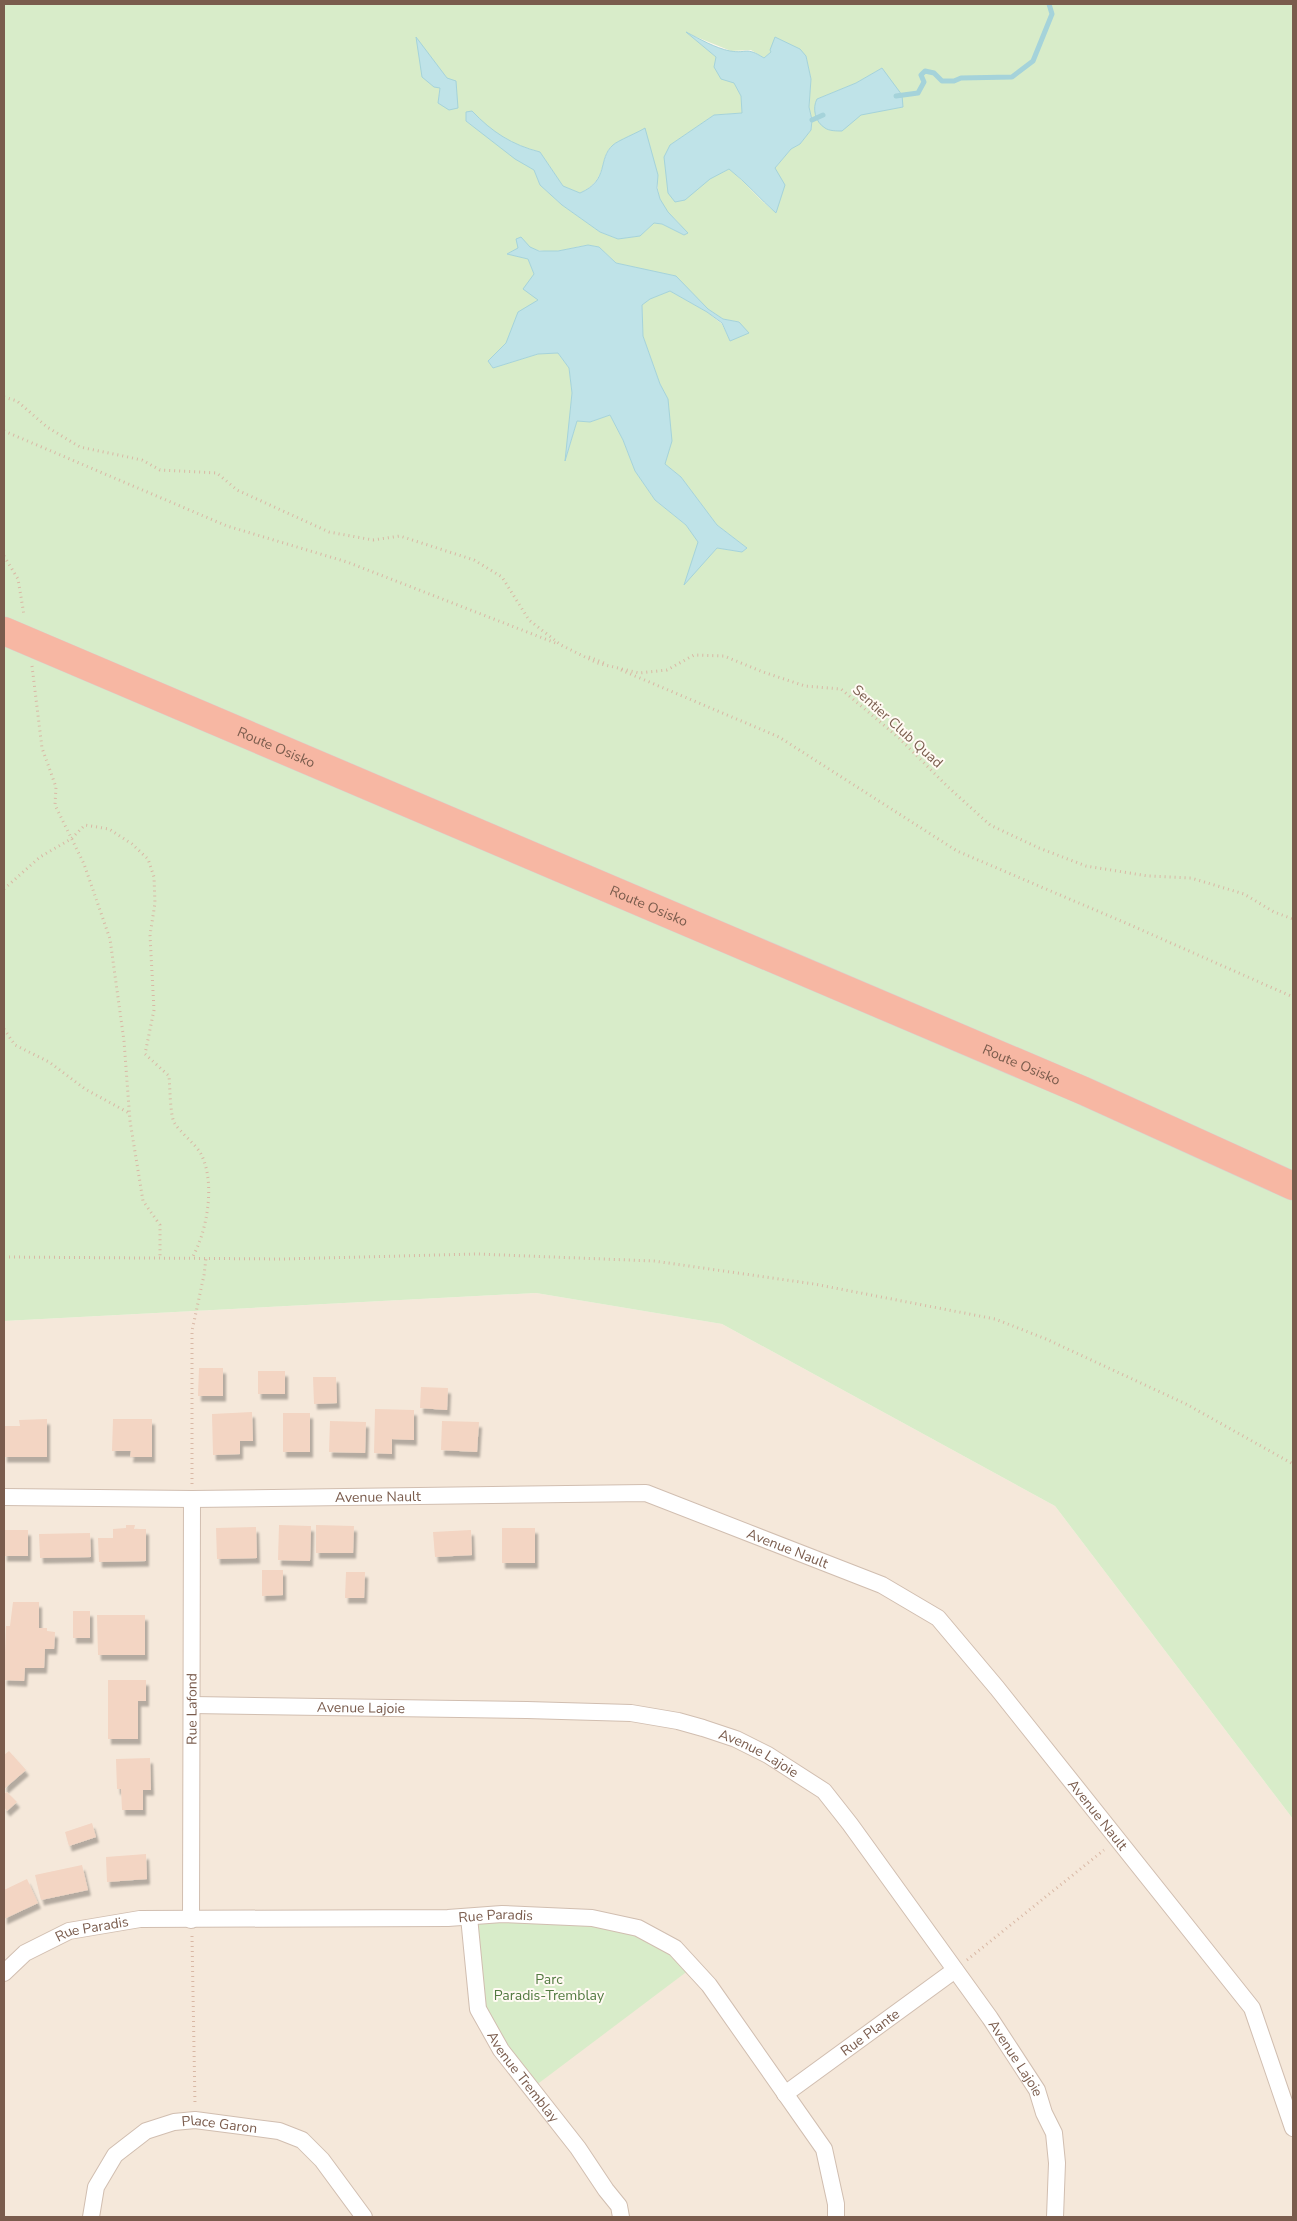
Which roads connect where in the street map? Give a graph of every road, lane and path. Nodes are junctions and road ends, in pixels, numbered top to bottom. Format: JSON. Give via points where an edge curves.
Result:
{"nodes":[{"id":1,"x":4,"y":397,"type":"edge"},
{"id":2,"x":4,"y":431,"type":"edge"},
{"id":3,"x":4,"y":556,"type":"edge"},
{"id":4,"x":16,"y":637,"type":"edge"},
{"id":5,"x":561,"y":645,"type":"junction"},
{"id":6,"x":613,"y":667,"type":"junction"},
{"id":7,"x":71,"y":839,"type":"junction"},
{"id":8,"x":4,"y":889,"type":"edge"},
{"id":9,"x":1293,"y":919,"type":"edge"},
{"id":10,"x":1293,"y":996,"type":"edge"},
{"id":11,"x":4,"y":1029,"type":"edge"},
{"id":12,"x":129,"y":1112,"type":"junction"},
{"id":13,"x":1293,"y":1186,"type":"edge"},
{"id":14,"x":4,"y":1257,"type":"edge"},
{"id":15,"x":160,"y":1258,"type":"junction"},
{"id":16,"x":192,"y":1258,"type":"junction"},
{"id":17,"x":206,"y":1258,"type":"junction"},
{"id":18,"x":1293,"y":1464,"type":"edge"},
{"id":19,"x":4,"y":1497,"type":"edge"},
{"id":20,"x":192,"y":1499,"type":"junction"},
{"id":21,"x":192,"y":1705,"type":"junction"},
{"id":22,"x":1117,"y":1839,"type":"junction"},
{"id":23,"x":469,"y":1917,"type":"junction"},
{"id":24,"x":191,"y":1920,"type":"junction"},
{"id":25,"x":955,"y":1970,"type":"junction"},
{"id":26,"x":4,"y":1973,"type":"edge"},
{"id":27,"x":785,"y":2094,"type":"junction"},
{"id":28,"x":195,"y":2120,"type":"junction"},
{"id":29,"x":1293,"y":2128,"type":"edge"},
{"id":30,"x":91,"y":2217,"type":"edge"},
{"id":31,"x":364,"y":2217,"type":"edge"},
{"id":32,"x":621,"y":2217,"type":"edge"},
{"id":33,"x":836,"y":2217,"type":"edge"},
{"id":34,"x":1055,"y":2217,"type":"edge"}],
"edges":[{"from":1,"to":5,"type":"path","via":[[17,401],[47,427],[80,447],[142,460],[160,470],[218,473],[236,490],[329,532],[372,540],[400,536],[474,560],[502,577],[530,620]]},
{"from":2,"to":5,"type":"path","via":[[227,526],[347,562]]},
{"from":3,"to":4,"type":"path","via":[[18,579]]},
{"from":4,"to":7,"type":"path","via":[[42,748],[56,788],[55,804]]},
{"from":4,"to":13,"type":"highway","name":"Route Osisko","via":[[1084,1091]]},
{"from":5,"to":6,"type":"path"},
{"from":6,"to":9,"type":"path","name":"Sentier Club Quad","via":[[640,673],[666,670],[694,655],[724,656],[805,686],[841,689],[899,738],[990,825],[1086,866],[1148,876],[1191,878],[1244,894]]},
{"from":6,"to":10,"type":"path","via":[[779,737],[957,851]]},
{"from":7,"to":8,"type":"path","via":[[40,857]]},
{"from":7,"to":12,"type":"path","via":[[84,864],[110,939],[124,1041]]},
{"from":7,"to":16,"type":"path","via":[[85,825],[109,829],[148,859],[154,877],[155,903],[150,936],[154,1010],[145,1054],[168,1076],[174,1122],[201,1154],[208,1176],[204,1230]]},
{"from":11,"to":12,"type":"path","via":[[15,1045],[49,1062],[85,1089]]},
{"from":12,"to":15,"type":"path","via":[[143,1201],[160,1225]]},
{"from":14,"to":15,"type":"path"},
{"from":15,"to":16,"type":"path"},
{"from":16,"to":17,"type":"path"},
{"from":17,"to":18,"type":"path","via":[[477,1254],[654,1261],[908,1301],[995,1319],[1046,1340],[1186,1404]]},
{"from":17,"to":20,"type":"path","via":[[192,1331]]},
{"from":19,"to":20,"type":"street","name":"Avenue Nault"},
{"from":20,"to":21,"type":"street","name":"Rue Lafond"},
{"from":20,"to":22,"type":"street","name":"Avenue Nault","via":[[646,1493],[882,1585],[938,1618]]},
{"from":21,"to":24,"type":"street","name":"Rue Lafond"},
{"from":21,"to":25,"type":"street","name":"Avenue Lajoie","via":[[602,1711],[678,1721],[736,1739],[824,1790]]},
{"from":22,"to":25,"type":"path"},
{"from":22,"to":29,"type":"street","name":"Avenue Nault","via":[[1252,2008]]},
{"from":23,"to":24,"type":"street","name":"Rue Paradis"},
{"from":23,"to":27,"type":"street","name":"Rue Paradis","via":[[502,1914],[592,1918],[638,1928],[675,1948],[709,1986]]},
{"from":23,"to":32,"type":"street","name":"Avenue Tremblay","via":[[478,2009],[501,2050],[619,2206]]},
{"from":24,"to":26,"type":"street","name":"Rue Paradis","via":[[140,1919],[69,1931],[25,1953]]},
{"from":24,"to":28,"type":"path"},
{"from":25,"to":27,"type":"street","name":"Rue Plante"},
{"from":25,"to":34,"type":"street","name":"Avenue Lajoie","via":[[1037,2090],[1054,2133],[1057,2163]]},
{"from":27,"to":33,"type":"street","name":"Rue Paradis","via":[[824,2148]]},
{"from":28,"to":30,"type":"street","name":"Place Garon","via":[[174,2122],[146,2131],[115,2155],[96,2187]]},
{"from":28,"to":31,"type":"street","name":"Place Garon","via":[[279,2131],[302,2140],[322,2160]]}]}
